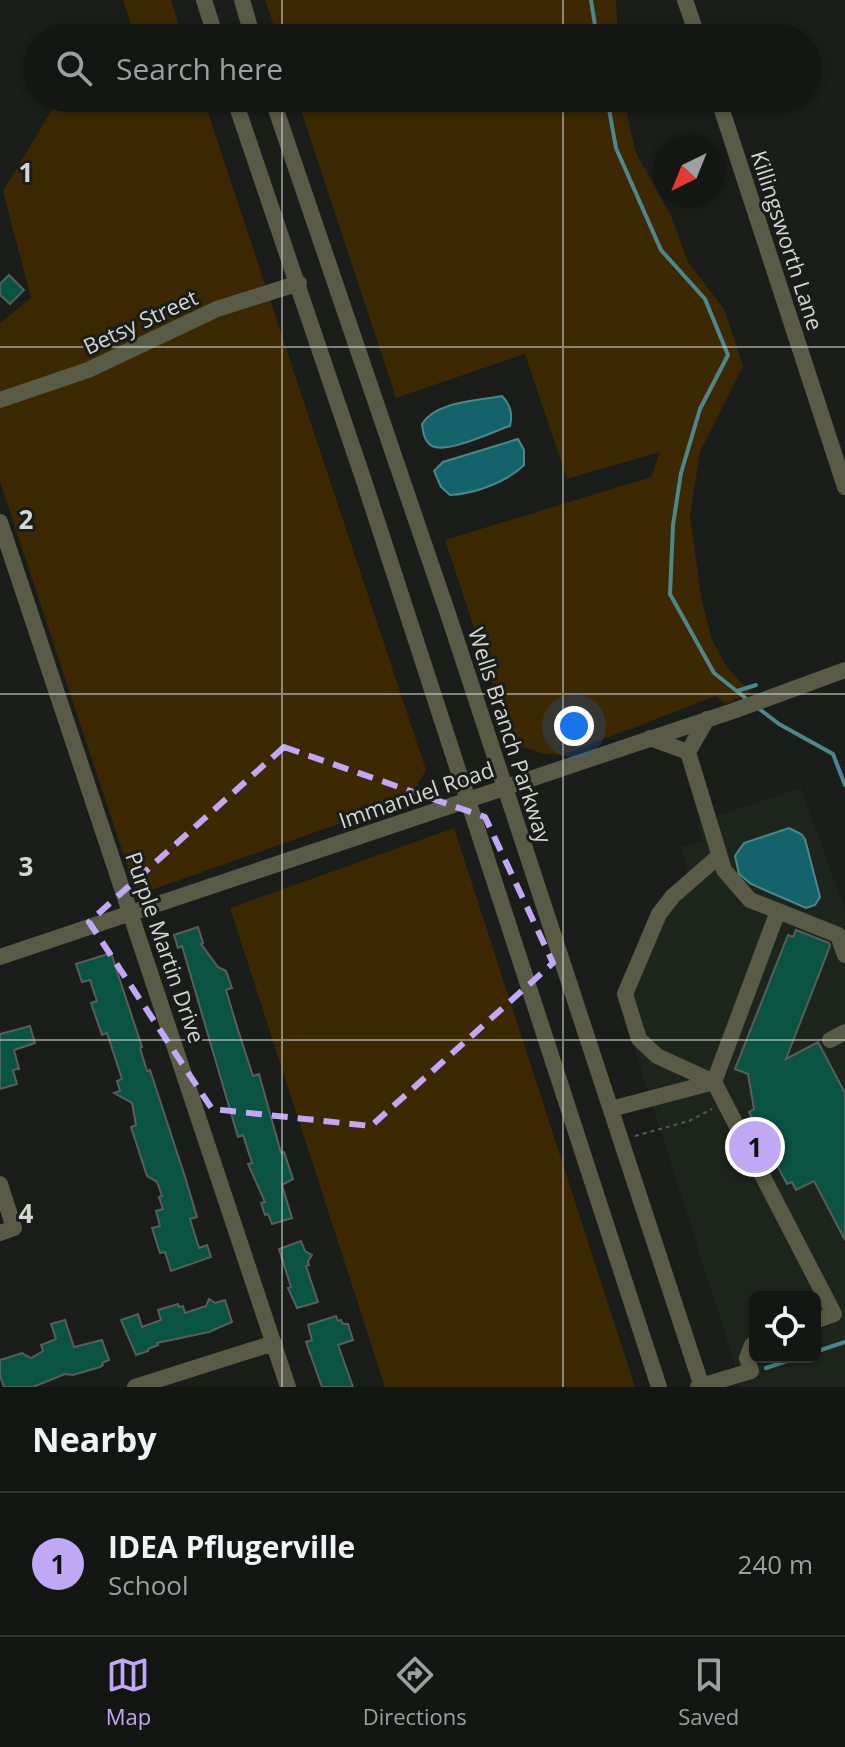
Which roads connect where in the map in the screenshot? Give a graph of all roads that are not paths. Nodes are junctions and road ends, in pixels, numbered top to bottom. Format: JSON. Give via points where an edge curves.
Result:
{"nodes":[{"id":1,"x":204,"y":0,"type":"edge"},
{"id":2,"x":242,"y":0,"type":"edge"},
{"id":3,"x":685,"y":0,"type":"edge"},
{"id":4,"x":212,"y":24,"type":"edge"},
{"id":5,"x":249,"y":24,"type":"edge"},
{"id":6,"x":693,"y":24,"type":"edge"},
{"id":7,"x":239,"y":112,"type":"edge"},
{"id":8,"x":277,"y":112,"type":"edge"},
{"id":9,"x":723,"y":112,"type":"edge"},
{"id":10,"x":299,"y":283,"type":"junction"},
{"id":11,"x":0,"y":400,"type":"edge"},
{"id":12,"x":845,"y":487,"type":"edge"},
{"id":13,"x":0,"y":522,"type":"edge"},
{"id":14,"x":845,"y":670,"type":"edge"},
{"id":15,"x":707,"y":719,"type":"junction"},
{"id":16,"x":650,"y":738,"type":"junction"},
{"id":17,"x":688,"y":752,"type":"junction"},
{"id":18,"x":505,"y":788,"type":"junction"},
{"id":19,"x":468,"y":799,"type":"junction"},
{"id":20,"x":719,"y":856,"type":"junction"},
{"id":21,"x":778,"y":911,"type":"junction"},
{"id":22,"x":131,"y":914,"type":"junction"},
{"id":23,"x":845,"y":955,"type":"edge"},
{"id":24,"x":0,"y":957,"type":"edge"},
{"id":25,"x":714,"y":1082,"type":"junction"},
{"id":26,"x":611,"y":1109,"type":"junction"},
{"id":27,"x":0,"y":1184,"type":"edge"},
{"id":28,"x":0,"y":1233,"type":"edge"},
{"id":29,"x":840,"y":1312,"type":"edge"},
{"id":30,"x":821,"y":1319,"type":"edge"},
{"id":31,"x":274,"y":1343,"type":"junction"},
{"id":32,"x":749,"y":1353,"type":"edge"},
{"id":33,"x":754,"y":1379,"type":"edge"},
{"id":34,"x":135,"y":1387,"type":"edge"},
{"id":35,"x":288,"y":1387,"type":"edge"},
{"id":36,"x":659,"y":1387,"type":"edge"},
{"id":37,"x":701,"y":1387,"type":"edge"}],
"edges":[{"from":1,"to":4,"type":"street"},
{"from":2,"to":5,"type":"street"},
{"from":3,"to":6,"type":"street"},
{"from":7,"to":10,"type":"street"},
{"from":8,"to":18,"type":"street","name":"Wells Branch Parkway"},
{"from":9,"to":12,"type":"street","name":"Killingsworth Lane"},
{"from":10,"to":11,"type":"street","name":"Betsy Street","via":[[217,309],[88,370]]},
{"from":10,"to":19,"type":"street"},
{"from":13,"to":22,"type":"street","name":"Purple Martin Drive"},
{"from":14,"to":15,"type":"street","name":"Immanuel Road"},
{"from":15,"to":16,"type":"street","name":"Immanuel Road"},
{"from":15,"to":17,"type":"street"},
{"from":16,"to":17,"type":"street"},
{"from":16,"to":18,"type":"street","name":"Immanuel Road"},
{"from":17,"to":20,"type":"street"},
{"from":18,"to":19,"type":"street","name":"Immanuel Road"},
{"from":18,"to":26,"type":"street","name":"Wells Branch Parkway"},
{"from":19,"to":22,"type":"street","name":"Immanuel Road"},
{"from":19,"to":36,"type":"street"},
{"from":20,"to":21,"type":"street","via":[[750,900]]},
{"from":20,"to":25,"type":"street","via":[[659,914],[625,994],[639,1039],[657,1056]]},
{"from":21,"to":23,"type":"street","via":[[838,935]]},
{"from":21,"to":25,"type":"street"},
{"from":22,"to":24,"type":"street","name":"Immanuel Road"},
{"from":22,"to":31,"type":"street","name":"Purple Martin Drive"},
{"from":25,"to":26,"type":"street"},
{"from":25,"to":29,"type":"street"},
{"from":26,"to":37,"type":"street","name":"Wells Branch Parkway"},
{"from":27,"to":28,"type":"street","via":[[14,1228]]},
{"from":29,"to":30,"type":"street"},
{"from":31,"to":34,"type":"street"},
{"from":31,"to":35,"type":"street","name":"Purple Martin Drive"},
{"from":32,"to":33,"type":"street"},
{"from":33,"to":37,"type":"street"}]}
